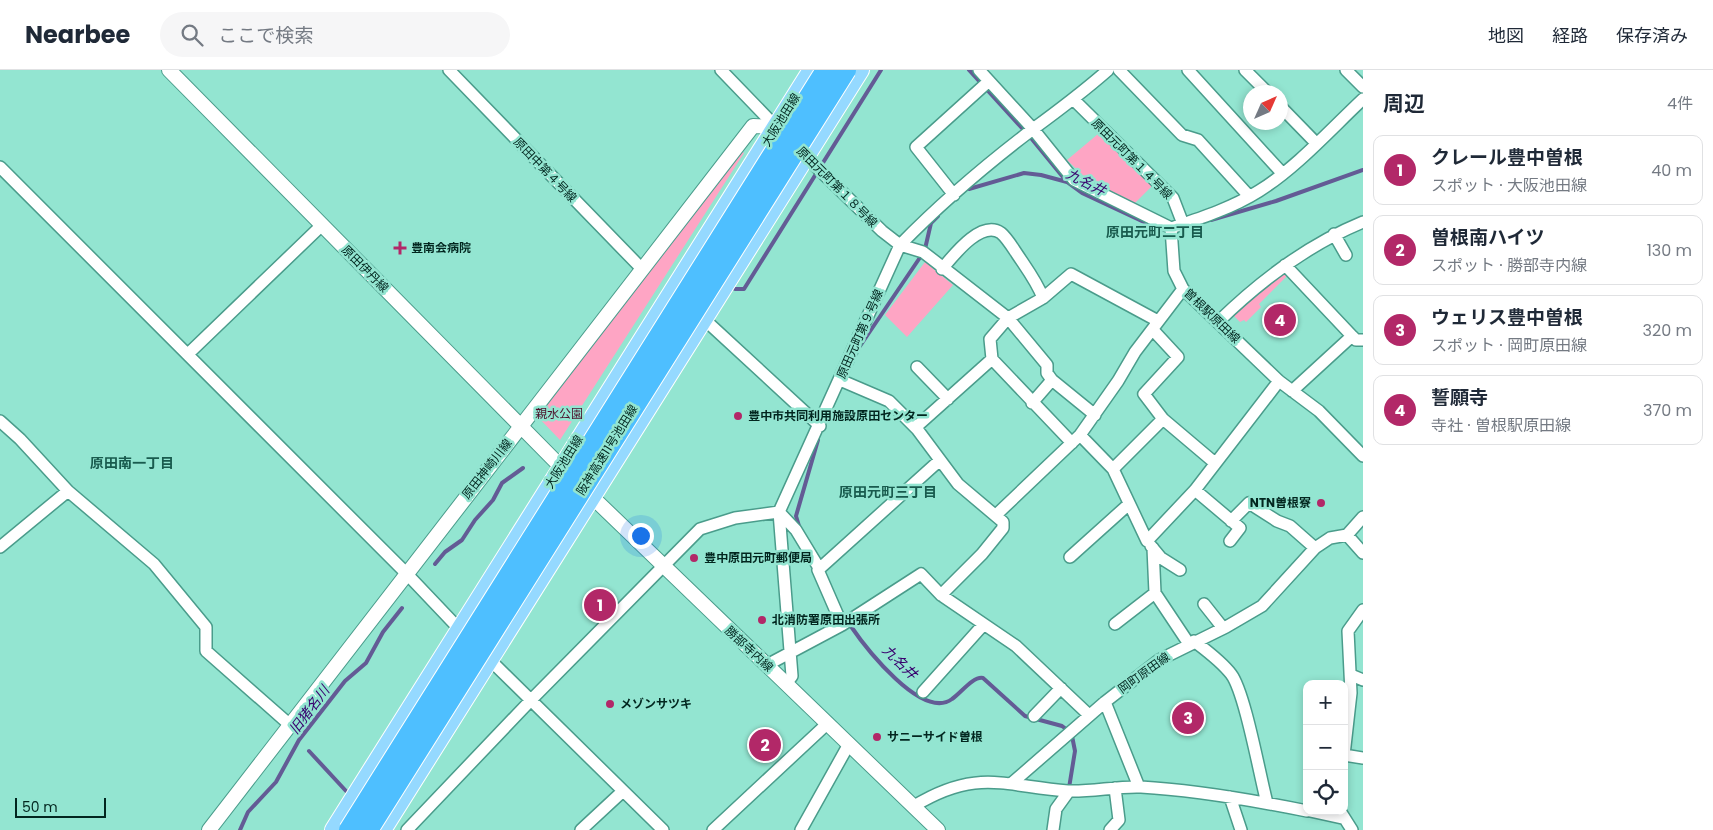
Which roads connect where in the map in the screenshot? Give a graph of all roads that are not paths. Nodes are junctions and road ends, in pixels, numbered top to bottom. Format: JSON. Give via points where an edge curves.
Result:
{"nodes":[{"id":1,"x":170,"y":70,"type":"edge"},
{"id":2,"x":449,"y":70,"type":"edge"},
{"id":3,"x":721,"y":70,"type":"edge"},
{"id":4,"x":812,"y":70,"type":"edge"},
{"id":5,"x":826,"y":70,"type":"edge"},
{"id":6,"x":846,"y":70,"type":"edge"},
{"id":7,"x":860,"y":70,"type":"edge"},
{"id":8,"x":979,"y":70,"type":"edge"},
{"id":9,"x":1108,"y":70,"type":"edge"},
{"id":10,"x":1119,"y":70,"type":"edge"},
{"id":11,"x":1188,"y":70,"type":"edge"},
{"id":12,"x":1245,"y":70,"type":"edge"},
{"id":13,"x":1346,"y":70,"type":"edge"},
{"id":14,"x":986,"y":84,"type":"junction"},
{"id":15,"x":1260,"y":85,"type":"edge"},
{"id":16,"x":1363,"y":87,"type":"edge"},
{"id":17,"x":1363,"y":99,"type":"edge"},
{"id":18,"x":1074,"y":100,"type":"junction"},
{"id":19,"x":1288,"y":114,"type":"edge"},
{"id":20,"x":776,"y":127,"type":"junction"},
{"id":21,"x":1029,"y":132,"type":"junction"},
{"id":22,"x":1316,"y":142,"type":"junction"},
{"id":23,"x":808,"y":159,"type":"junction"},
{"id":24,"x":0,"y":167,"type":"edge"},
{"id":25,"x":1282,"y":173,"type":"junction"},
{"id":26,"x":954,"y":195,"type":"junction"},
{"id":27,"x":1250,"y":196,"type":"junction"},
{"id":28,"x":1363,"y":222,"type":"edge"},
{"id":29,"x":1183,"y":224,"type":"junction"},
{"id":30,"x":321,"y":226,"type":"junction"},
{"id":31,"x":1171,"y":228,"type":"junction"},
{"id":32,"x":1334,"y":234,"type":"junction"},
{"id":33,"x":900,"y":245,"type":"junction"},
{"id":34,"x":1346,"y":255,"type":"dead end"},
{"id":35,"x":1285,"y":265,"type":"junction"},
{"id":36,"x":642,"y":269,"type":"junction"},
{"id":37,"x":942,"y":269,"type":"junction"},
{"id":38,"x":1183,"y":289,"type":"junction"},
{"id":39,"x":1043,"y":298,"type":"junction"},
{"id":40,"x":1008,"y":318,"type":"junction"},
{"id":41,"x":704,"y":319,"type":"junction"},
{"id":42,"x":1218,"y":322,"type":"junction"},
{"id":43,"x":1156,"y":326,"type":"junction"},
{"id":44,"x":1358,"y":338,"type":"edge"},
{"id":45,"x":188,"y":354,"type":"junction"},
{"id":46,"x":992,"y":359,"type":"junction"},
{"id":47,"x":917,"y":367,"type":"dead end"},
{"id":48,"x":840,"y":380,"type":"junction"},
{"id":49,"x":1052,"y":380,"type":"junction"},
{"id":50,"x":1279,"y":381,"type":"junction"},
{"id":51,"x":1292,"y":392,"type":"junction"},
{"id":52,"x":948,"y":399,"type":"junction"},
{"id":53,"x":1032,"y":403,"type":"junction"},
{"id":54,"x":1095,"y":415,"type":"junction"},
{"id":55,"x":1163,"y":419,"type":"junction"},
{"id":56,"x":0,"y":421,"type":"edge"},
{"id":57,"x":820,"y":426,"type":"junction"},
{"id":58,"x":520,"y":427,"type":"junction"},
{"id":59,"x":916,"y":427,"type":"junction"},
{"id":60,"x":1076,"y":439,"type":"junction"},
{"id":61,"x":1363,"y":456,"type":"edge"},
{"id":62,"x":940,"y":460,"type":"junction"},
{"id":63,"x":1215,"y":462,"type":"junction"},
{"id":64,"x":561,"y":467,"type":"junction"},
{"id":65,"x":1113,"y":469,"type":"junction"},
{"id":66,"x":1194,"y":490,"type":"junction"},
{"id":67,"x":68,"y":491,"type":"junction"},
{"id":68,"x":592,"y":498,"type":"junction"},
{"id":69,"x":1128,"y":504,"type":"junction"},
{"id":70,"x":780,"y":512,"type":"junction"},
{"id":71,"x":996,"y":515,"type":"junction"},
{"id":72,"x":1363,"y":517,"type":"edge"},
{"id":73,"x":1231,"y":521,"type":"junction"},
{"id":74,"x":1347,"y":535,"type":"junction"},
{"id":75,"x":1230,"y":541,"type":"dead end"},
{"id":76,"x":1150,"y":545,"type":"junction"},
{"id":77,"x":0,"y":547,"type":"edge"},
{"id":78,"x":1315,"y":548,"type":"junction"},
{"id":79,"x":1363,"y":553,"type":"edge"},
{"id":80,"x":1070,"y":557,"type":"dead end"},
{"id":81,"x":663,"y":566,"type":"junction"},
{"id":82,"x":819,"y":568,"type":"junction"},
{"id":83,"x":1180,"y":570,"type":"dead end"},
{"id":84,"x":406,"y":573,"type":"junction"},
{"id":85,"x":1155,"y":593,"type":"junction"},
{"id":86,"x":941,"y":595,"type":"junction"},
{"id":87,"x":1204,"y":604,"type":"dead end"},
{"id":88,"x":1363,"y":610,"type":"edge"},
{"id":89,"x":1115,"y":624,"type":"dead end"},
{"id":90,"x":842,"y":625,"type":"junction"},
{"id":91,"x":984,"y":625,"type":"junction"},
{"id":92,"x":1223,"y":628,"type":"junction"},
{"id":93,"x":460,"y":630,"type":"junction"},
{"id":94,"x":1191,"y":642,"type":"junction"},
{"id":95,"x":789,"y":655,"type":"junction"},
{"id":96,"x":489,"y":660,"type":"junction"},
{"id":97,"x":766,"y":665,"type":"junction"},
{"id":98,"x":1351,"y":675,"type":"junction"},
{"id":99,"x":1363,"y":680,"type":"edge"},
{"id":100,"x":786,"y":684,"type":"junction"},
{"id":101,"x":1061,"y":688,"type":"junction"},
{"id":102,"x":923,"y":692,"type":"dead end"},
{"id":103,"x":531,"y":700,"type":"junction"},
{"id":104,"x":1105,"y":702,"type":"junction"},
{"id":105,"x":1034,"y":716,"type":"dead end"},
{"id":106,"x":1089,"y":716,"type":"junction"},
{"id":107,"x":828,"y":723,"type":"junction"},
{"id":108,"x":290,"y":725,"type":"junction"},
{"id":109,"x":1348,"y":725,"type":"edge"},
{"id":110,"x":849,"y":744,"type":"junction"},
{"id":111,"x":1348,"y":756,"type":"edge"},
{"id":112,"x":1363,"y":758,"type":"edge"},
{"id":113,"x":1012,"y":783,"type":"junction"},
{"id":114,"x":1139,"y":787,"type":"junction"},
{"id":115,"x":1115,"y":788,"type":"junction"},
{"id":116,"x":622,"y":790,"type":"junction"},
{"id":117,"x":1069,"y":791,"type":"junction"},
{"id":118,"x":1230,"y":797,"type":"junction"},
{"id":119,"x":1267,"y":803,"type":"junction"},
{"id":120,"x":914,"y":806,"type":"junction"},
{"id":121,"x":1303,"y":810,"type":"edge"},
{"id":122,"x":1341,"y":815,"type":"edge"},
{"id":123,"x":209,"y":830,"type":"edge"},
{"id":124,"x":334,"y":830,"type":"edge"},
{"id":125,"x":349,"y":830,"type":"edge"},
{"id":126,"x":368,"y":830,"type":"edge"},
{"id":127,"x":382,"y":830,"type":"edge"},
{"id":128,"x":407,"y":830,"type":"edge"},
{"id":129,"x":581,"y":830,"type":"edge"},
{"id":130,"x":663,"y":830,"type":"edge"},
{"id":131,"x":713,"y":830,"type":"edge"},
{"id":132,"x":801,"y":830,"type":"edge"},
{"id":133,"x":938,"y":830,"type":"edge"},
{"id":134,"x":1054,"y":830,"type":"edge"},
{"id":135,"x":1110,"y":830,"type":"edge"},
{"id":136,"x":1241,"y":830,"type":"edge"},
{"id":137,"x":1352,"y":830,"type":"edge"}],
"edges":[{"from":1,"to":30,"type":"street","name":"原田伊丹線"},
{"from":2,"to":36,"type":"street","name":"原田中第４号線"},
{"from":3,"to":20,"type":"street","name":"原田元町第１８号線"},
{"from":4,"to":20,"type":"main road","name":"大阪池田線"},
{"from":5,"to":125,"type":"highway","name":"阪神高速11号池田線","bridge":true},
{"from":6,"to":126,"type":"highway","name":"阪神高速11号池田線","bridge":true},
{"from":7,"to":23,"type":"main road"},
{"from":8,"to":14,"type":"street"},
{"from":9,"to":18,"type":"street","name":"原田元町第９号線"},
{"from":10,"to":27,"type":"street","via":[[1182,135],[1198,140]]},
{"from":11,"to":25,"type":"street"},
{"from":12,"to":15,"type":"street"},
{"from":13,"to":16,"type":"street"},
{"from":14,"to":21,"type":"street"},
{"from":14,"to":26,"type":"street","via":[[916,147]]},
{"from":17,"to":22,"type":"street"},
{"from":18,"to":21,"type":"street","name":"原田元町第９号線"},
{"from":18,"to":29,"type":"street","name":"原田元町第１４号線","via":[[1173,198]]},
{"from":19,"to":22,"type":"street"},
{"from":20,"to":23,"type":"street","name":"原田元町第１８号線"},
{"from":20,"to":36,"type":"street","name":"原田神崎川線","via":[[753,126]]},
{"from":20,"to":64,"type":"main road","name":"大阪池田線"},
{"from":21,"to":26,"type":"street","name":"原田元町第９号線"},
{"from":21,"to":31,"type":"street","via":[[1074,180]]},
{"from":22,"to":25,"type":"street"},
{"from":23,"to":33,"type":"street","name":"原田元町第１８号線","via":[[865,216]]},
{"from":23,"to":41,"type":"main road"},
{"from":24,"to":45,"type":"street"},
{"from":25,"to":27,"type":"street"},
{"from":26,"to":33,"type":"street","name":"原田元町第９号線"},
{"from":27,"to":29,"type":"street"},
{"from":28,"to":32,"type":"street"},
{"from":29,"to":31,"type":"street"},
{"from":30,"to":45,"type":"street"},
{"from":30,"to":58,"type":"street","name":"原田伊丹線"},
{"from":31,"to":38,"type":"street","name":"曽根駅原田線","via":[[1174,272]]},
{"from":32,"to":34,"type":"street"},
{"from":32,"to":35,"type":"street"},
{"from":33,"to":37,"type":"street","via":[[923,252]]},
{"from":33,"to":48,"type":"street","name":"原田元町第９号線"},
{"from":35,"to":42,"type":"street"},
{"from":35,"to":44,"type":"street"},
{"from":36,"to":58,"type":"street","name":"原田神崎川線"},
{"from":37,"to":39,"type":"street","via":[[976,234],[995,231],[1012,246],[1038,284]]},
{"from":37,"to":40,"type":"street"},
{"from":38,"to":42,"type":"street","name":"曽根駅原田線"},
{"from":38,"to":43,"type":"street"},
{"from":39,"to":40,"type":"street"},
{"from":39,"to":43,"type":"street","via":[[1071,274]]},
{"from":40,"to":46,"type":"street","via":[[990,338]]},
{"from":40,"to":49,"type":"street","via":[[1047,365],[1047,373]]},
{"from":41,"to":57,"type":"street"},
{"from":41,"to":68,"type":"main road"},
{"from":42,"to":50,"type":"street","name":"曽根駅原田線"},
{"from":43,"to":54,"type":"street","via":[[1135,352]]},
{"from":43,"to":55,"type":"street","via":[[1178,357],[1144,394]]},
{"from":44,"to":51,"type":"street"},
{"from":45,"to":84,"type":"street"},
{"from":46,"to":52,"type":"street"},
{"from":46,"to":53,"type":"street"},
{"from":47,"to":52,"type":"street"},
{"from":48,"to":57,"type":"street","name":"原田元町第９号線"},
{"from":48,"to":59,"type":"street","via":[[889,401]]},
{"from":49,"to":53,"type":"street"},
{"from":49,"to":54,"type":"street"},
{"from":50,"to":51,"type":"street","name":"曽根駅原田線"},
{"from":50,"to":63,"type":"street"},
{"from":51,"to":61,"type":"street","name":"曽根駅原田線","via":[[1319,411]]},
{"from":52,"to":59,"type":"street"},
{"from":53,"to":60,"type":"street"},
{"from":54,"to":60,"type":"street"},
{"from":55,"to":63,"type":"street"},
{"from":55,"to":65,"type":"street"},
{"from":56,"to":67,"type":"street"},
{"from":57,"to":70,"type":"street","name":"原田元町第９号線"},
{"from":58,"to":64,"type":"street","name":"原田伊丹線"},
{"from":58,"to":84,"type":"street","name":"原田神崎川線"},
{"from":59,"to":62,"type":"street"},
{"from":60,"to":65,"type":"street"},
{"from":60,"to":71,"type":"street"},
{"from":62,"to":71,"type":"street","via":[[970,496]]},
{"from":62,"to":82,"type":"street"},
{"from":63,"to":66,"type":"street"},
{"from":64,"to":68,"type":"street","name":"勝部寺内線"},
{"from":64,"to":93,"type":"main road","name":"大阪池田線"},
{"from":65,"to":69,"type":"street"},
{"from":66,"to":73,"type":"street"},
{"from":66,"to":76,"type":"street"},
{"from":67,"to":77,"type":"street"},
{"from":67,"to":108,"type":"street","via":[[154,564],[206,627],[206,651]]},
{"from":68,"to":81,"type":"street","name":"勝部寺内線"},
{"from":68,"to":96,"type":"main road"},
{"from":69,"to":76,"type":"street"},
{"from":69,"to":80,"type":"street"},
{"from":70,"to":81,"type":"street","via":[[735,518],[700,529]]},
{"from":70,"to":82,"type":"street","via":[[796,530]]},
{"from":70,"to":95,"type":"street","name":"原田元町第９号線"},
{"from":71,"to":86,"type":"street","via":[[1004,528]]},
{"from":72,"to":74,"type":"street"},
{"from":73,"to":75,"type":"street","via":[[1240,528]]},
{"from":73,"to":78,"type":"street","via":[[1249,503],[1254,504],[1277,521],[1290,526]]},
{"from":74,"to":78,"type":"street","name":"岡町原田線","via":[[1330,538]]},
{"from":74,"to":79,"type":"street"},
{"from":76,"to":83,"type":"street"},
{"from":76,"to":85,"type":"street"},
{"from":78,"to":92,"type":"street","name":"岡町原田線","via":[[1262,606]]},
{"from":81,"to":97,"type":"street","name":"勝部寺内線"},
{"from":81,"to":103,"type":"street"},
{"from":82,"to":90,"type":"street"},
{"from":84,"to":93,"type":"street"},
{"from":84,"to":108,"type":"street","name":"原田神崎川線"},
{"from":85,"to":89,"type":"street"},
{"from":85,"to":94,"type":"street"},
{"from":86,"to":90,"type":"street","via":[[921,574]]},
{"from":86,"to":91,"type":"street"},
{"from":87,"to":92,"type":"street"},
{"from":88,"to":98,"type":"street","via":[[1348,632]]},
{"from":90,"to":95,"type":"street"},
{"from":91,"to":101,"type":"street","via":[[1016,646]]},
{"from":91,"to":102,"type":"street"},
{"from":92,"to":94,"type":"street","name":"岡町原田線"},
{"from":93,"to":96,"type":"street"},
{"from":93,"to":124,"type":"main road","name":"大阪池田線"},
{"from":94,"to":104,"type":"street","name":"岡町原田線","via":[[1159,660]]},
{"from":94,"to":119,"type":"street","via":[[1218,660],[1233,676]]},
{"from":95,"to":97,"type":"street"},
{"from":95,"to":100,"type":"street","name":"原田元町第９号線","via":[[792,676]]},
{"from":96,"to":103,"type":"street"},
{"from":96,"to":127,"type":"main road"},
{"from":97,"to":100,"type":"street","name":"勝部寺内線"},
{"from":98,"to":99,"type":"street"},
{"from":98,"to":109,"type":"street"},
{"from":100,"to":107,"type":"street","name":"勝部寺内線"},
{"from":101,"to":105,"type":"street"},
{"from":101,"to":106,"type":"street"},
{"from":103,"to":116,"type":"street"},
{"from":103,"to":128,"type":"street"},
{"from":104,"to":106,"type":"street","name":"岡町原田線"},
{"from":104,"to":114,"type":"street"},
{"from":106,"to":113,"type":"street","name":"岡町原田線"},
{"from":107,"to":110,"type":"street","name":"勝部寺内線"},
{"from":107,"to":131,"type":"street"},
{"from":108,"to":123,"type":"street","name":"原田神崎川線"},
{"from":110,"to":120,"type":"street","name":"勝部寺内線"},
{"from":110,"to":132,"type":"street"},
{"from":111,"to":112,"type":"street"},
{"from":113,"to":117,"type":"street"},
{"from":113,"to":120,"type":"street","via":[[960,785]]},
{"from":114,"to":115,"type":"street"},
{"from":114,"to":118,"type":"street"},
{"from":115,"to":117,"type":"street"},
{"from":115,"to":135,"type":"street","via":[[1119,820]]},
{"from":116,"to":129,"type":"street"},
{"from":116,"to":130,"type":"street"},
{"from":117,"to":134,"type":"street","via":[[1056,809]]},
{"from":118,"to":119,"type":"street"},
{"from":118,"to":136,"type":"street"},
{"from":119,"to":121,"type":"street"},
{"from":120,"to":133,"type":"street","name":"勝部寺内線"},
{"from":122,"to":137,"type":"street"}]}
